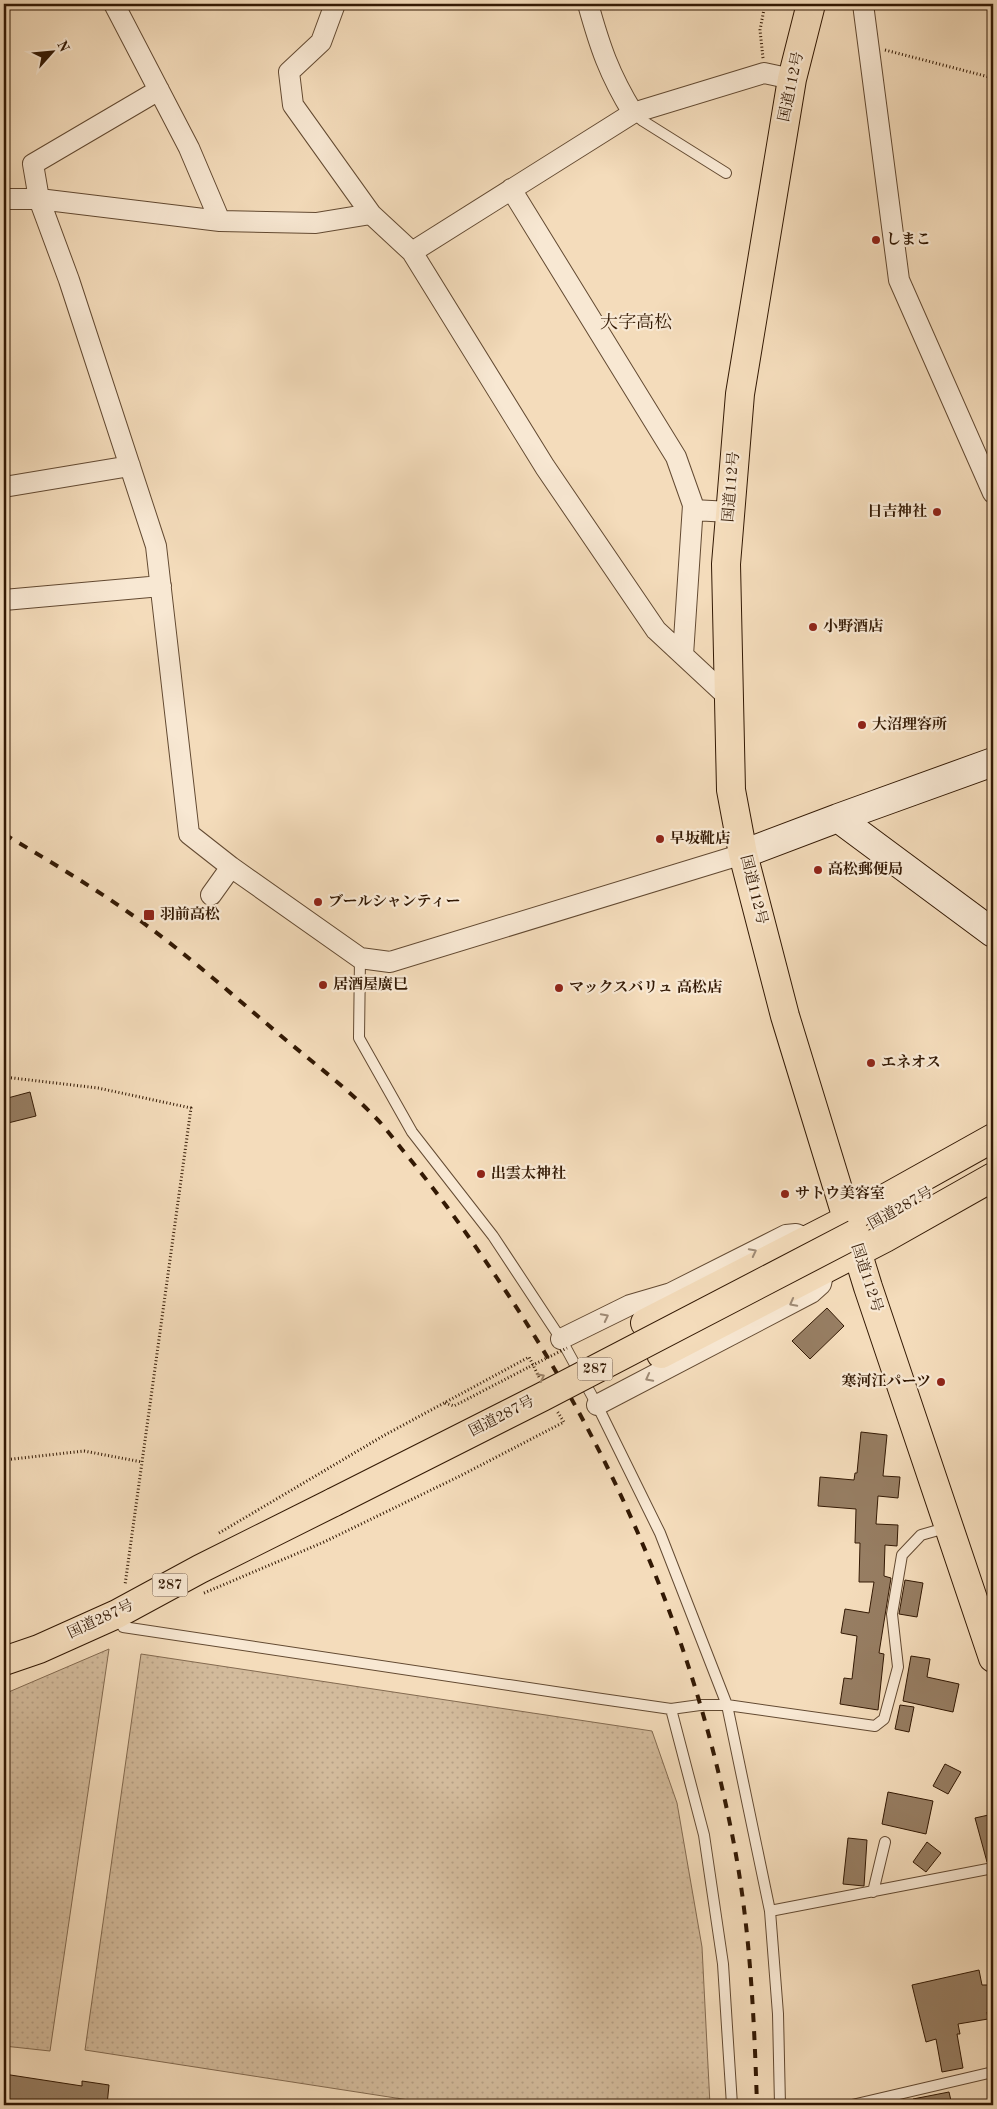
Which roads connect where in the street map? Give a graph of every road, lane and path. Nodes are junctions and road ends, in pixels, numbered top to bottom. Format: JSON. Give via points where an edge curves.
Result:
{"nodes":[{"id":1,"x":114,"y":4,"type":"edge"},
{"id":2,"x":335,"y":4,"type":"edge"},
{"id":3,"x":588,"y":4,"type":"edge"},
{"id":4,"x":765,"y":4,"type":"edge"},
{"id":5,"x":811,"y":4,"type":"edge"},
{"id":6,"x":863,"y":4,"type":"edge"},
{"id":7,"x":868,"y":46,"type":"junction"},
{"id":8,"x":764,"y":73,"type":"junction"},
{"id":9,"x":993,"y":78,"type":"edge"},
{"id":10,"x":792,"y":79,"type":"junction"},
{"id":11,"x":159,"y":90,"type":"junction"},
{"id":12,"x":628,"y":115,"type":"junction"},
{"id":13,"x":726,"y":174,"type":"dead end"},
{"id":14,"x":511,"y":189,"type":"junction"},
{"id":15,"x":4,"y":199,"type":"edge"},
{"id":16,"x":39,"y":199,"type":"junction"},
{"id":17,"x":370,"y":214,"type":"junction"},
{"id":18,"x":220,"y":220,"type":"junction"},
{"id":19,"x":412,"y":252,"type":"junction"},
{"id":20,"x":130,"y":466,"type":"junction"},
{"id":21,"x":4,"y":487,"type":"edge"},
{"id":22,"x":993,"y":493,"type":"edge"},
{"id":23,"x":693,"y":510,"type":"junction"},
{"id":24,"x":730,"y":512,"type":"junction"},
{"id":25,"x":161,"y":586,"type":"junction"},
{"id":26,"x":4,"y":600,"type":"edge"},
{"id":27,"x":683,"y":655,"type":"junction"},
{"id":28,"x":728,"y":697,"type":"junction"},
{"id":29,"x":993,"y":762,"type":"edge"},
{"id":30,"x":838,"y":818,"type":"junction"},
{"id":31,"x":743,"y":854,"type":"junction"},
{"id":32,"x":231,"y":867,"type":"junction"},
{"id":33,"x":211,"y":895,"type":"dead end"},
{"id":34,"x":993,"y":933,"type":"edge"},
{"id":35,"x":360,"y":958,"type":"junction"},
{"id":36,"x":4,"y":1076,"type":"edge"},
{"id":37,"x":993,"y":1138,"type":"edge"},
{"id":38,"x":988,"y":1167,"type":"edge"},
{"id":39,"x":848,"y":1219,"type":"junction"},
{"id":40,"x":808,"y":1239,"type":"junction"},
{"id":41,"x":857,"y":1253,"type":"junction"},
{"id":42,"x":824,"y":1270,"type":"junction"},
{"id":43,"x":564,"y":1344,"type":"junction"},
{"id":44,"x":444,"y":1403,"type":"dead end"},
{"id":45,"x":597,"y":1404,"type":"junction"},
{"id":46,"x":4,"y":1460,"type":"edge"},
{"id":47,"x":142,"y":1462,"type":"junction"},
{"id":48,"x":333,"y":1501,"type":"junction"},
{"id":49,"x":950,"y":1527,"type":"junction"},
{"id":50,"x":117,"y":1614,"type":"junction"},
{"id":51,"x":992,"y":1648,"type":"edge"},
{"id":52,"x":4,"y":1662,"type":"edge"},
{"id":53,"x":727,"y":1705,"type":"junction"},
{"id":54,"x":671,"y":1709,"type":"junction"},
{"id":55,"x":885,"y":1842,"type":"dead end"},
{"id":56,"x":993,"y":1868,"type":"edge"},
{"id":57,"x":872,"y":1892,"type":"junction"},
{"id":58,"x":770,"y":1911,"type":"junction"},
{"id":59,"x":993,"y":2072,"type":"edge"},
{"id":60,"x":732,"y":2105,"type":"edge"},
{"id":61,"x":780,"y":2105,"type":"edge"},
{"id":62,"x":852,"y":2105,"type":"edge"}],
"edges":[{"from":1,"to":11,"type":"street"},
{"from":2,"to":17,"type":"street","via":[[321,42],[289,72],[293,105]]},
{"from":3,"to":12,"type":"street","via":[[603,56]]},
{"from":4,"to":8,"type":"path","via":[[760,30]]},
{"from":5,"to":10,"type":"highway","name":"国道112号"},
{"from":6,"to":7,"type":"street"},
{"from":7,"to":9,"type":"path"},
{"from":7,"to":22,"type":"street","via":[[899,280]]},
{"from":8,"to":10,"type":"street"},
{"from":8,"to":12,"type":"street"},
{"from":10,"to":24,"type":"highway","name":"国道112号","via":[[740,394]]},
{"from":11,"to":16,"type":"street","via":[[33,164]]},
{"from":11,"to":18,"type":"street","via":[[189,148]]},
{"from":12,"to":13,"type":"lane","via":[[643,121]]},
{"from":12,"to":14,"type":"street"},
{"from":14,"to":19,"type":"street"},
{"from":14,"to":23,"type":"street","via":[[676,457]]},
{"from":15,"to":16,"type":"street"},
{"from":16,"to":18,"type":"street"},
{"from":16,"to":20,"type":"street","via":[[70,280]]},
{"from":17,"to":18,"type":"street","via":[[316,223]]},
{"from":17,"to":19,"type":"street"},
{"from":19,"to":27,"type":"street","via":[[545,467],[610,565],[656,630]]},
{"from":20,"to":21,"type":"street"},
{"from":20,"to":25,"type":"street","via":[[156,546]]},
{"from":23,"to":24,"type":"street"},
{"from":23,"to":27,"type":"street"},
{"from":24,"to":28,"type":"highway","name":"国道112号","via":[[726,564]]},
{"from":25,"to":26,"type":"street"},
{"from":25,"to":32,"type":"street","via":[[189,834]]},
{"from":27,"to":28,"type":"street"},
{"from":28,"to":31,"type":"highway","name":"国道112号","via":[[732,790]]},
{"from":29,"to":30,"type":"street"},
{"from":30,"to":31,"type":"street"},
{"from":30,"to":34,"type":"street"},
{"from":31,"to":35,"type":"street","via":[[390,962]]},
{"from":31,"to":39,"type":"highway","name":"国道112号","via":[[785,1016]]},
{"from":32,"to":33,"type":"street"},
{"from":32,"to":35,"type":"street"},
{"from":35,"to":43,"type":"lane","via":[[359,1038],[412,1132],[493,1236]]},
{"from":36,"to":47,"type":"path","via":[[98,1088],[191,1108]]},
{"from":37,"to":39,"type":"highway","number":"287"},
{"from":38,"to":41,"type":"highway","number":"287"},
{"from":38,"to":48,"type":"highway","name":"国道287号","number":"287","bridge":true},
{"from":39,"to":40,"type":"highway","number":"287"},
{"from":39,"to":41,"type":"highway","name":"国道112号"},
{"from":43,"to":40,"type":"street","one_way":true,"via":[[630,1305],[671,1293],[786,1235],[796,1234]]},
{"from":48,"to":40,"type":"highway","number":"287","one_way":true,"via":[[645,1324]]},
{"from":41,"to":42,"type":"highway","number":"287"},
{"from":41,"to":49,"type":"highway","name":"国道112号"},
{"from":42,"to":45,"type":"street","one_way":true,"via":[[821,1284],[811,1293]]},
{"from":42,"to":48,"type":"highway","number":"287","via":[[421,1475]]},
{"from":43,"to":44,"type":"path","bridge":true,"via":[[529,1367],[454,1406]]},
{"from":43,"to":45,"type":"lane"},
{"from":45,"to":53,"type":"lane","via":[[660,1533]]},
{"from":46,"to":47,"type":"path","via":[[84,1451]]},
{"from":47,"to":50,"type":"path","via":[[124,1590]]},
{"from":48,"to":50,"type":"highway","name":"国道287号","number":"287"},
{"from":49,"to":51,"type":"highway","name":"国道112号"},
{"from":49,"to":53,"type":"lane","via":[[921,1535],[902,1555],[892,1614],[898,1667],[884,1719],[875,1726]]},
{"from":50,"to":52,"type":"highway","name":"国道287号","number":"287"},
{"from":50,"to":54,"type":"lane","via":[[123,1627]]},
{"from":53,"to":54,"type":"lane"},
{"from":53,"to":58,"type":"lane"},
{"from":54,"to":60,"type":"lane","via":[[704,1835],[723,1964]]},
{"from":55,"to":57,"type":"lane"},
{"from":56,"to":57,"type":"lane"},
{"from":57,"to":58,"type":"lane"},
{"from":58,"to":61,"type":"lane","via":[[778,2014]]},
{"from":59,"to":62,"type":"lane"}]}
